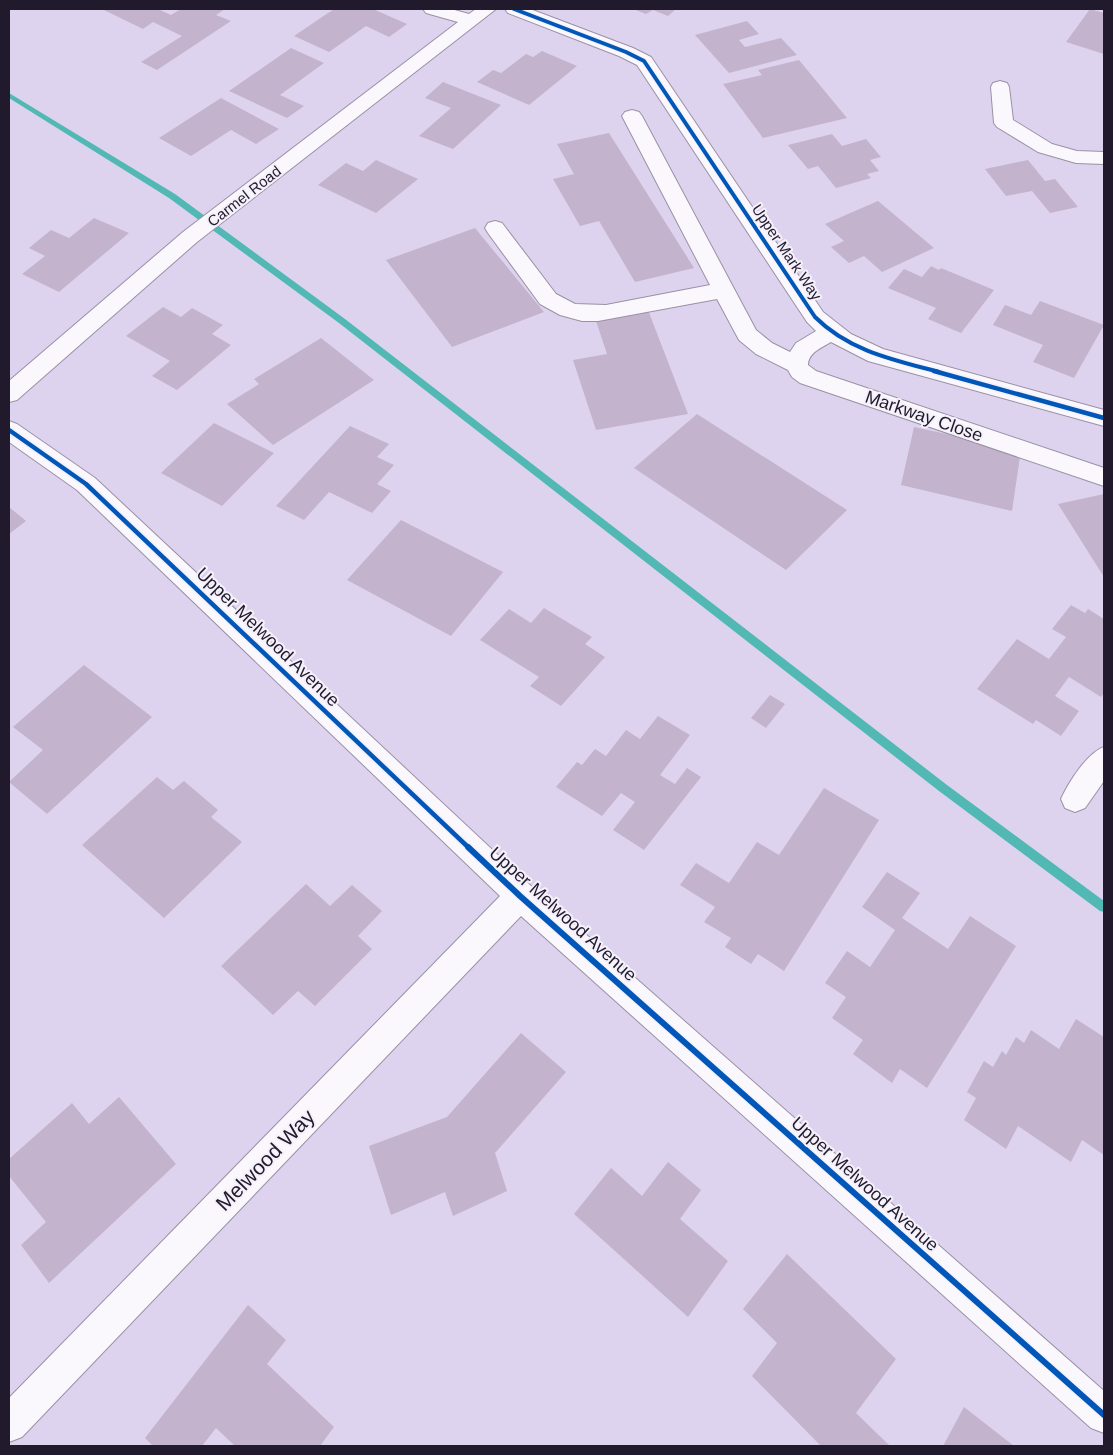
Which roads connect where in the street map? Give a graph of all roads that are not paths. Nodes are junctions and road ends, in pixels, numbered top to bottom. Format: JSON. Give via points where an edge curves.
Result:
{"nodes":[{"id":1,"x":432,"y":9,"type":"edge"},
{"id":2,"x":487,"y":9,"type":"edge"},
{"id":3,"x":514,"y":9,"type":"edge"},
{"id":4,"x":471,"y":20,"type":"junction"},
{"id":5,"x":1000,"y":87,"type":"dead end"},
{"id":6,"x":632,"y":116,"type":"dead end"},
{"id":7,"x":1104,"y":158,"type":"edge"},
{"id":8,"x":495,"y":228,"type":"dead end"},
{"id":9,"x":723,"y":290,"type":"junction"},
{"id":10,"x":830,"y":333,"type":"junction"},
{"id":11,"x":796,"y":364,"type":"junction"},
{"id":12,"x":9,"y":394,"type":"edge"},
{"id":13,"x":1104,"y":418,"type":"edge"},
{"id":14,"x":9,"y":430,"type":"edge"},
{"id":15,"x":1104,"y":477,"type":"edge"},
{"id":16,"x":1104,"y":759,"type":"edge"},
{"id":17,"x":1075,"y":799,"type":"dead end"},
{"id":18,"x":520,"y":896,"type":"junction"},
{"id":19,"x":1104,"y":1415,"type":"edge"},
{"id":20,"x":9,"y":1424,"type":"edge"}],
"edges":[{"from":1,"to":4,"type":"street"},
{"from":2,"to":4,"type":"street","name":"Carmel Road"},
{"from":3,"to":10,"type":"street","name":"Upper Mark Way","via":[[644,61],[815,317]]},
{"from":4,"to":12,"type":"street","name":"Carmel Road","via":[[190,237]]},
{"from":5,"to":7,"type":"street","via":[[1004,123],[1045,148],[1076,157]]},
{"from":6,"to":9,"type":"street","name":"Markway Close"},
{"from":8,"to":9,"type":"street","via":[[548,299],[574,313],[606,313]]},
{"from":9,"to":11,"type":"street","name":"Markway Close","via":[[746,335],[757,346]]},
{"from":10,"to":11,"type":"street","via":[[801,350]]},
{"from":10,"to":13,"type":"street","name":"Upper Mark Way","via":[[851,346],[876,355]]},
{"from":11,"to":15,"type":"street","name":"Markway Close","via":[[808,377]]},
{"from":14,"to":18,"type":"street","name":"Upper Melwood Avenue","via":[[86,484]]},
{"from":16,"to":17,"type":"street"},
{"from":18,"to":19,"type":"street","name":"Upper Melwood Avenue"},
{"from":18,"to":20,"type":"street","name":"Melwood Way"}]}
